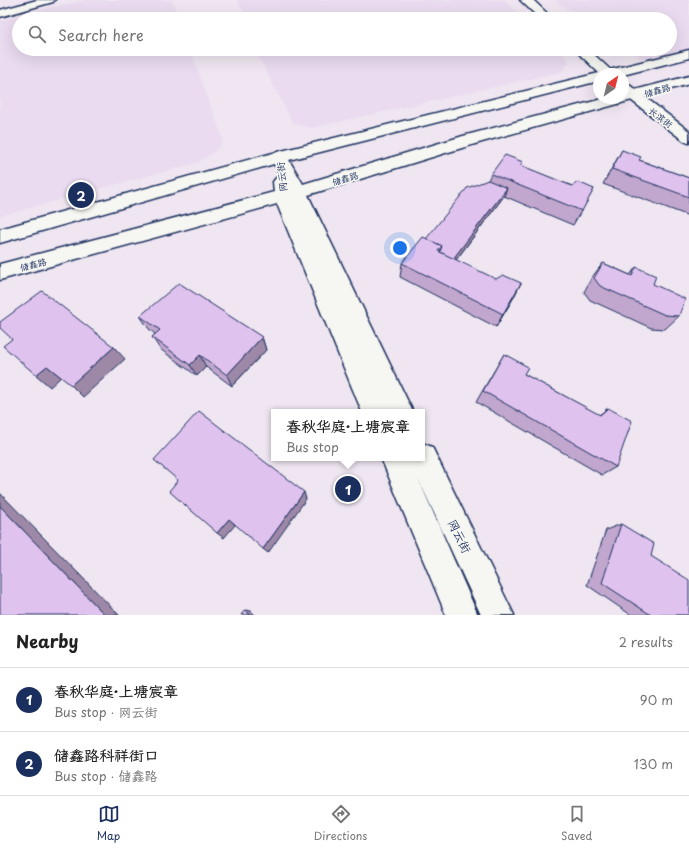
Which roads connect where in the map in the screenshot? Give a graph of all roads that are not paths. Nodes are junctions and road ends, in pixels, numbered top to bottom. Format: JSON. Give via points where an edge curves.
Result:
{"nodes":[{"id":1,"x":49,"y":0,"type":"edge"},
{"id":2,"x":526,"y":0,"type":"edge"},
{"id":3,"x":539,"y":12,"type":"edge"},
{"id":4,"x":0,"y":14,"type":"edge"},
{"id":5,"x":689,"y":54,"type":"edge"},
{"id":6,"x":588,"y":56,"type":"edge"},
{"id":7,"x":602,"y":68,"type":"edge"},
{"id":8,"x":629,"y":69,"type":"edge"},
{"id":9,"x":593,"y":78,"type":"edge"},
{"id":10,"x":689,"y":80,"type":"edge"},
{"id":11,"x":629,"y":92,"type":"edge"},
{"id":12,"x":629,"y":93,"type":"edge"},
{"id":13,"x":593,"y":103,"type":"edge"},
{"id":14,"x":689,"y":138,"type":"edge"},
{"id":15,"x":279,"y":157,"type":"junction"},
{"id":16,"x":291,"y":194,"type":"junction"},
{"id":17,"x":0,"y":236,"type":"edge"},
{"id":18,"x":0,"y":272,"type":"edge"},
{"id":19,"x":374,"y":409,"type":"edge"},
{"id":20,"x":398,"y":409,"type":"edge"},
{"id":21,"x":396,"y":461,"type":"edge"},
{"id":22,"x":424,"y":461,"type":"edge"},
{"id":23,"x":462,"y":615,"type":"edge"},
{"id":24,"x":498,"y":615,"type":"edge"}],
"edges":[{"from":1,"to":4,"type":"street"},
{"from":2,"to":3,"type":"street"},
{"from":5,"to":8,"type":"street"},
{"from":6,"to":7,"type":"street"},
{"from":9,"to":15,"type":"street"},
{"from":10,"to":11,"type":"street","name":"储鑫路"},
{"from":12,"to":14,"type":"street","name":"长滨街"},
{"from":13,"to":16,"type":"street","name":"储鑫路"},
{"from":15,"to":16,"type":"street","name":"网云街"},
{"from":15,"to":17,"type":"street"},
{"from":16,"to":18,"type":"street","name":"储鑫路"},
{"from":16,"to":19,"type":"street","name":"网云街"},
{"from":16,"to":20,"type":"street","name":"网云街"},
{"from":21,"to":23,"type":"street"},
{"from":22,"to":24,"type":"street","name":"网云街"}]}
